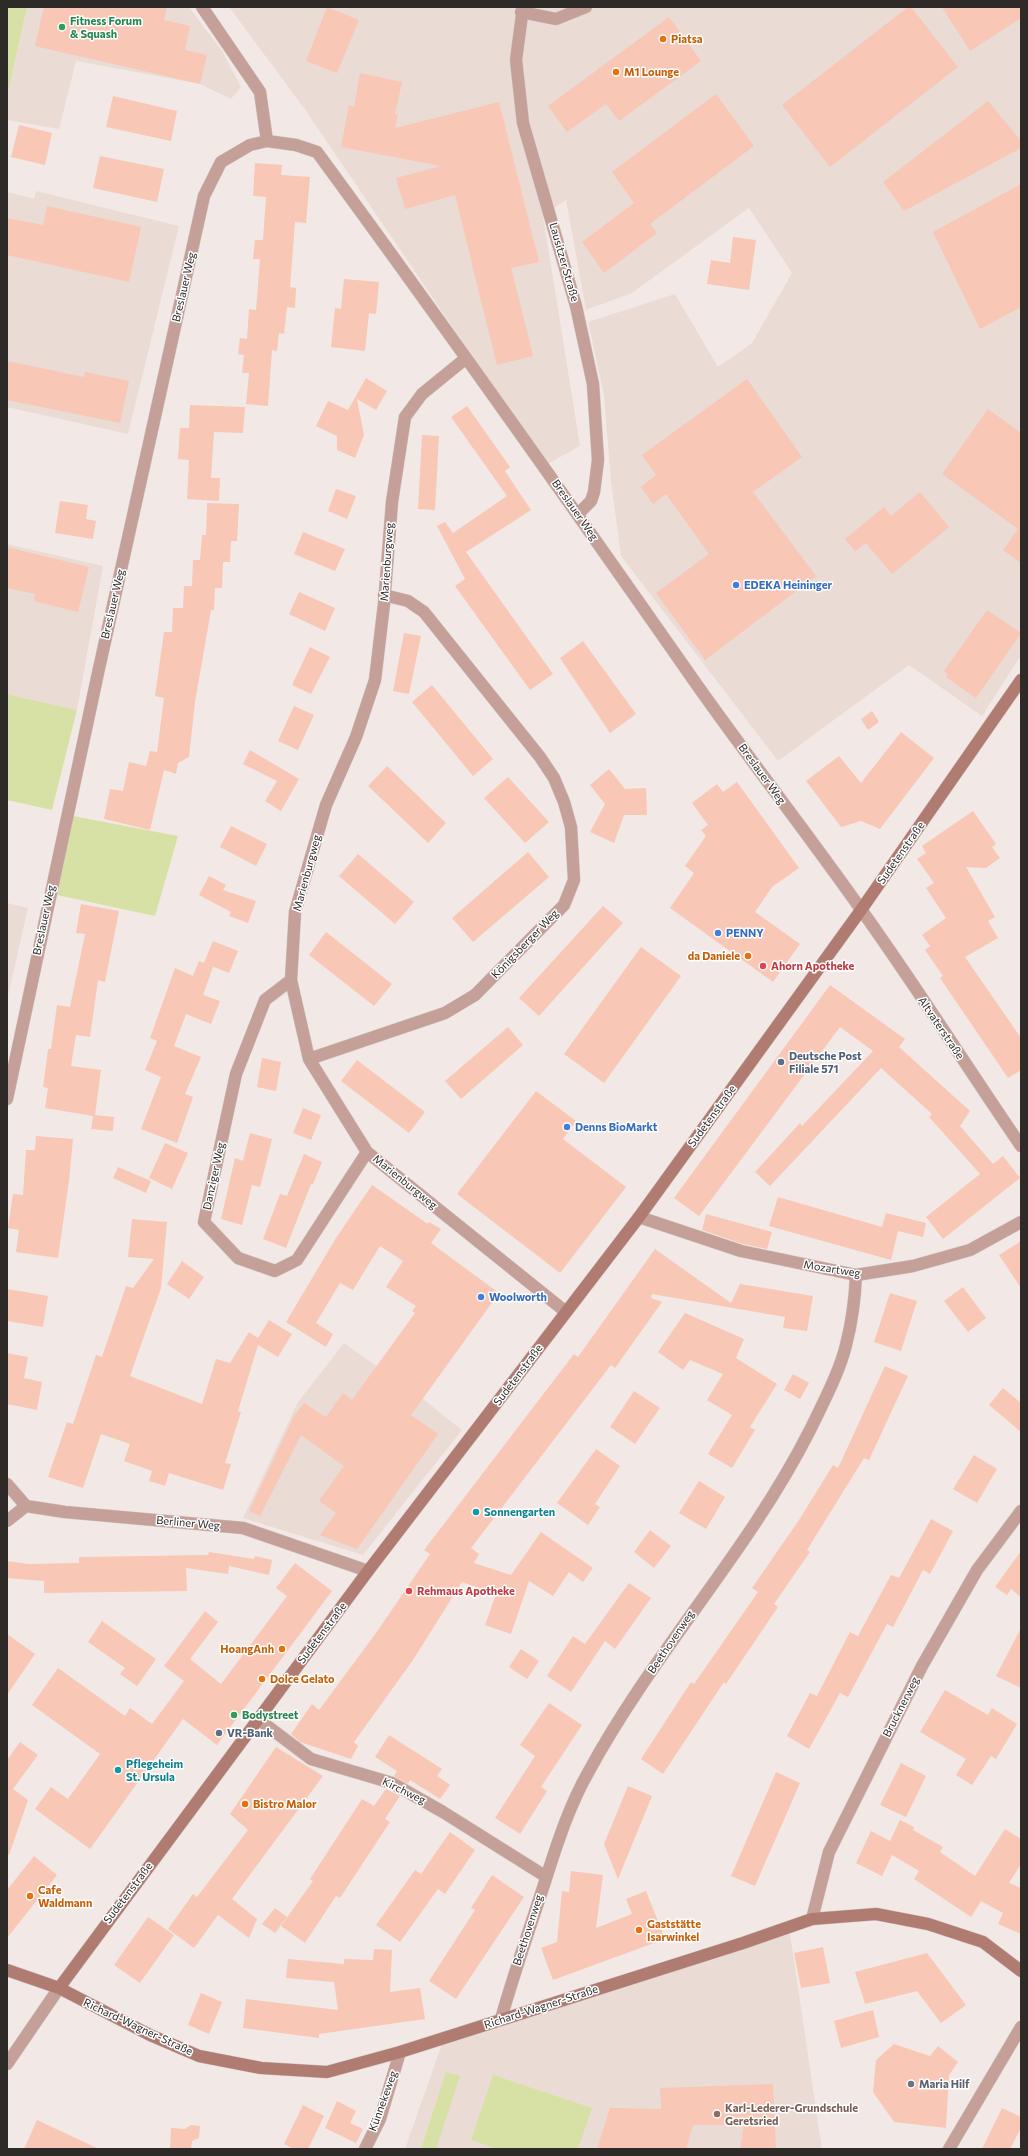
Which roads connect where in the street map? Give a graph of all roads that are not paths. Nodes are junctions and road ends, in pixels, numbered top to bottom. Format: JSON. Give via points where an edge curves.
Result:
{"nodes":[{"id":1,"x":202,"y":7,"type":"edge"},
{"id":2,"x":586,"y":7,"type":"edge"},
{"id":3,"x":522,"y":10,"type":"edge"},
{"id":4,"x":267,"y":140,"type":"junction"},
{"id":5,"x":465,"y":359,"type":"junction"},
{"id":6,"x":578,"y":514,"type":"junction"},
{"id":7,"x":384,"y":595,"type":"junction"},
{"id":8,"x":1021,"y":680,"type":"edge"},
{"id":9,"x":862,"y":910,"type":"junction"},
{"id":10,"x":291,"y":980,"type":"junction"},
{"id":11,"x":308,"y":1059,"type":"junction"},
{"id":12,"x":7,"y":1099,"type":"edge"},
{"id":13,"x":1021,"y":1146,"type":"edge"},
{"id":14,"x":368,"y":1152,"type":"junction"},
{"id":15,"x":639,"y":1217,"type":"junction"},
{"id":16,"x":1021,"y":1222,"type":"edge"},
{"id":17,"x":856,"y":1275,"type":"junction"},
{"id":18,"x":566,"y":1312,"type":"junction"},
{"id":19,"x":7,"y":1484,"type":"edge"},
{"id":20,"x":26,"y":1506,"type":"junction"},
{"id":21,"x":1021,"y":1511,"type":"edge"},
{"id":22,"x":7,"y":1521,"type":"edge"},
{"id":23,"x":368,"y":1571,"type":"junction"},
{"id":24,"x":258,"y":1719,"type":"junction"},
{"id":25,"x":546,"y":1876,"type":"junction"},
{"id":26,"x":812,"y":1918,"type":"junction"},
{"id":27,"x":7,"y":1970,"type":"edge"},
{"id":28,"x":1021,"y":1971,"type":"edge"},
{"id":29,"x":58,"y":1988,"type":"junction"},
{"id":30,"x":501,"y":2020,"type":"junction"},
{"id":31,"x":1021,"y":2027,"type":"edge"},
{"id":32,"x":400,"y":2052,"type":"junction"},
{"id":33,"x":7,"y":2064,"type":"edge"},
{"id":34,"x":365,"y":2149,"type":"edge"},
{"id":35,"x":949,"y":2149,"type":"edge"}],
"edges":[{"from":1,"to":4,"type":"street","via":[[260,92]]},
{"from":2,"to":3,"type":"street","via":[[556,20]]},
{"from":3,"to":6,"type":"street","name":"Lausitzer Straße","via":[[516,60],[523,123],[574,299],[593,384],[598,460],[591,501]]},
{"from":4,"to":5,"type":"street","name":"Breslauer Weg","via":[[296,145],[316,152],[433,310]]},
{"from":4,"to":12,"type":"street","name":"Breslauer Weg","via":[[250,145],[221,162],[204,196],[96,680]]},
{"from":5,"to":6,"type":"street","name":"Breslauer Weg"},
{"from":5,"to":7,"type":"street","name":"Marienburgweg","via":[[422,394],[405,417],[392,502]]},
{"from":6,"to":9,"type":"street","name":"Breslauer Weg","via":[[700,689]]},
{"from":7,"to":10,"type":"street","name":"Marienburgweg","via":[[375,680],[356,737],[326,805],[295,912]]},
{"from":7,"to":11,"type":"street","name":"Königsberger Weg","via":[[408,601],[424,612],[540,757],[554,778],[571,827],[574,880],[564,905],[475,995],[445,1014]]},
{"from":8,"to":9,"type":"street","name":"Sudetenstraße"},
{"from":9,"to":13,"type":"street","name":"Altvaterstraße"},
{"from":9,"to":15,"type":"street","name":"Sudetenstraße"},
{"from":10,"to":11,"type":"street","name":"Marienburgweg"},
{"from":10,"to":14,"type":"street","name":"Danziger Weg","via":[[265,1000],[236,1074],[204,1222],[238,1258],[275,1271],[297,1260]]},
{"from":11,"to":14,"type":"street","name":"Marienburgweg"},
{"from":14,"to":18,"type":"street","name":"Marienburgweg"},
{"from":15,"to":17,"type":"street","name":"Mozartweg","via":[[741,1251]]},
{"from":15,"to":18,"type":"street","name":"Sudetenstraße"},
{"from":16,"to":17,"type":"street","name":"Mozartweg","via":[[970,1250],[913,1266]]},
{"from":17,"to":25,"type":"street","name":"Beethovenweg","via":[[854,1307],[846,1347],[819,1412],[794,1461],[751,1530],[665,1650],[589,1771],[564,1820]]},
{"from":18,"to":23,"type":"street","name":"Sudetenstraße"},
{"from":19,"to":20,"type":"street"},
{"from":20,"to":22,"type":"street"},
{"from":20,"to":23,"type":"street","name":"Berliner Weg","via":[[65,1512],[243,1528]]},
{"from":21,"to":26,"type":"street","name":"Brucknerweg","via":[[977,1570],[922,1666],[829,1852]]},
{"from":23,"to":24,"type":"street","name":"Sudetenstraße"},
{"from":24,"to":25,"type":"street","name":"Kirchweg","via":[[311,1759],[392,1783],[444,1812]]},
{"from":24,"to":29,"type":"street","name":"Sudetenstraße"},
{"from":25,"to":30,"type":"street","name":"Beethovenweg"},
{"from":26,"to":28,"type":"street","name":"Richard-Wagner-Straße","via":[[876,1914],[928,1924],[983,1942]]},
{"from":26,"to":30,"type":"street","name":"Richard-Wagner-Straße","via":[[743,1943]]},
{"from":27,"to":29,"type":"street","name":"Richard-Wagner-Straße"},
{"from":29,"to":32,"type":"street","name":"Richard-Wagner-Straße","via":[[150,2035],[199,2056],[253,2066],[327,2072]]},
{"from":29,"to":33,"type":"street","name":"Sudetenstraße"},
{"from":30,"to":32,"type":"street","name":"Richard-Wagner-Straße"},
{"from":31,"to":35,"type":"street"},
{"from":32,"to":34,"type":"street","name":"Künnekeweg","via":[[380,2119]]}]}
